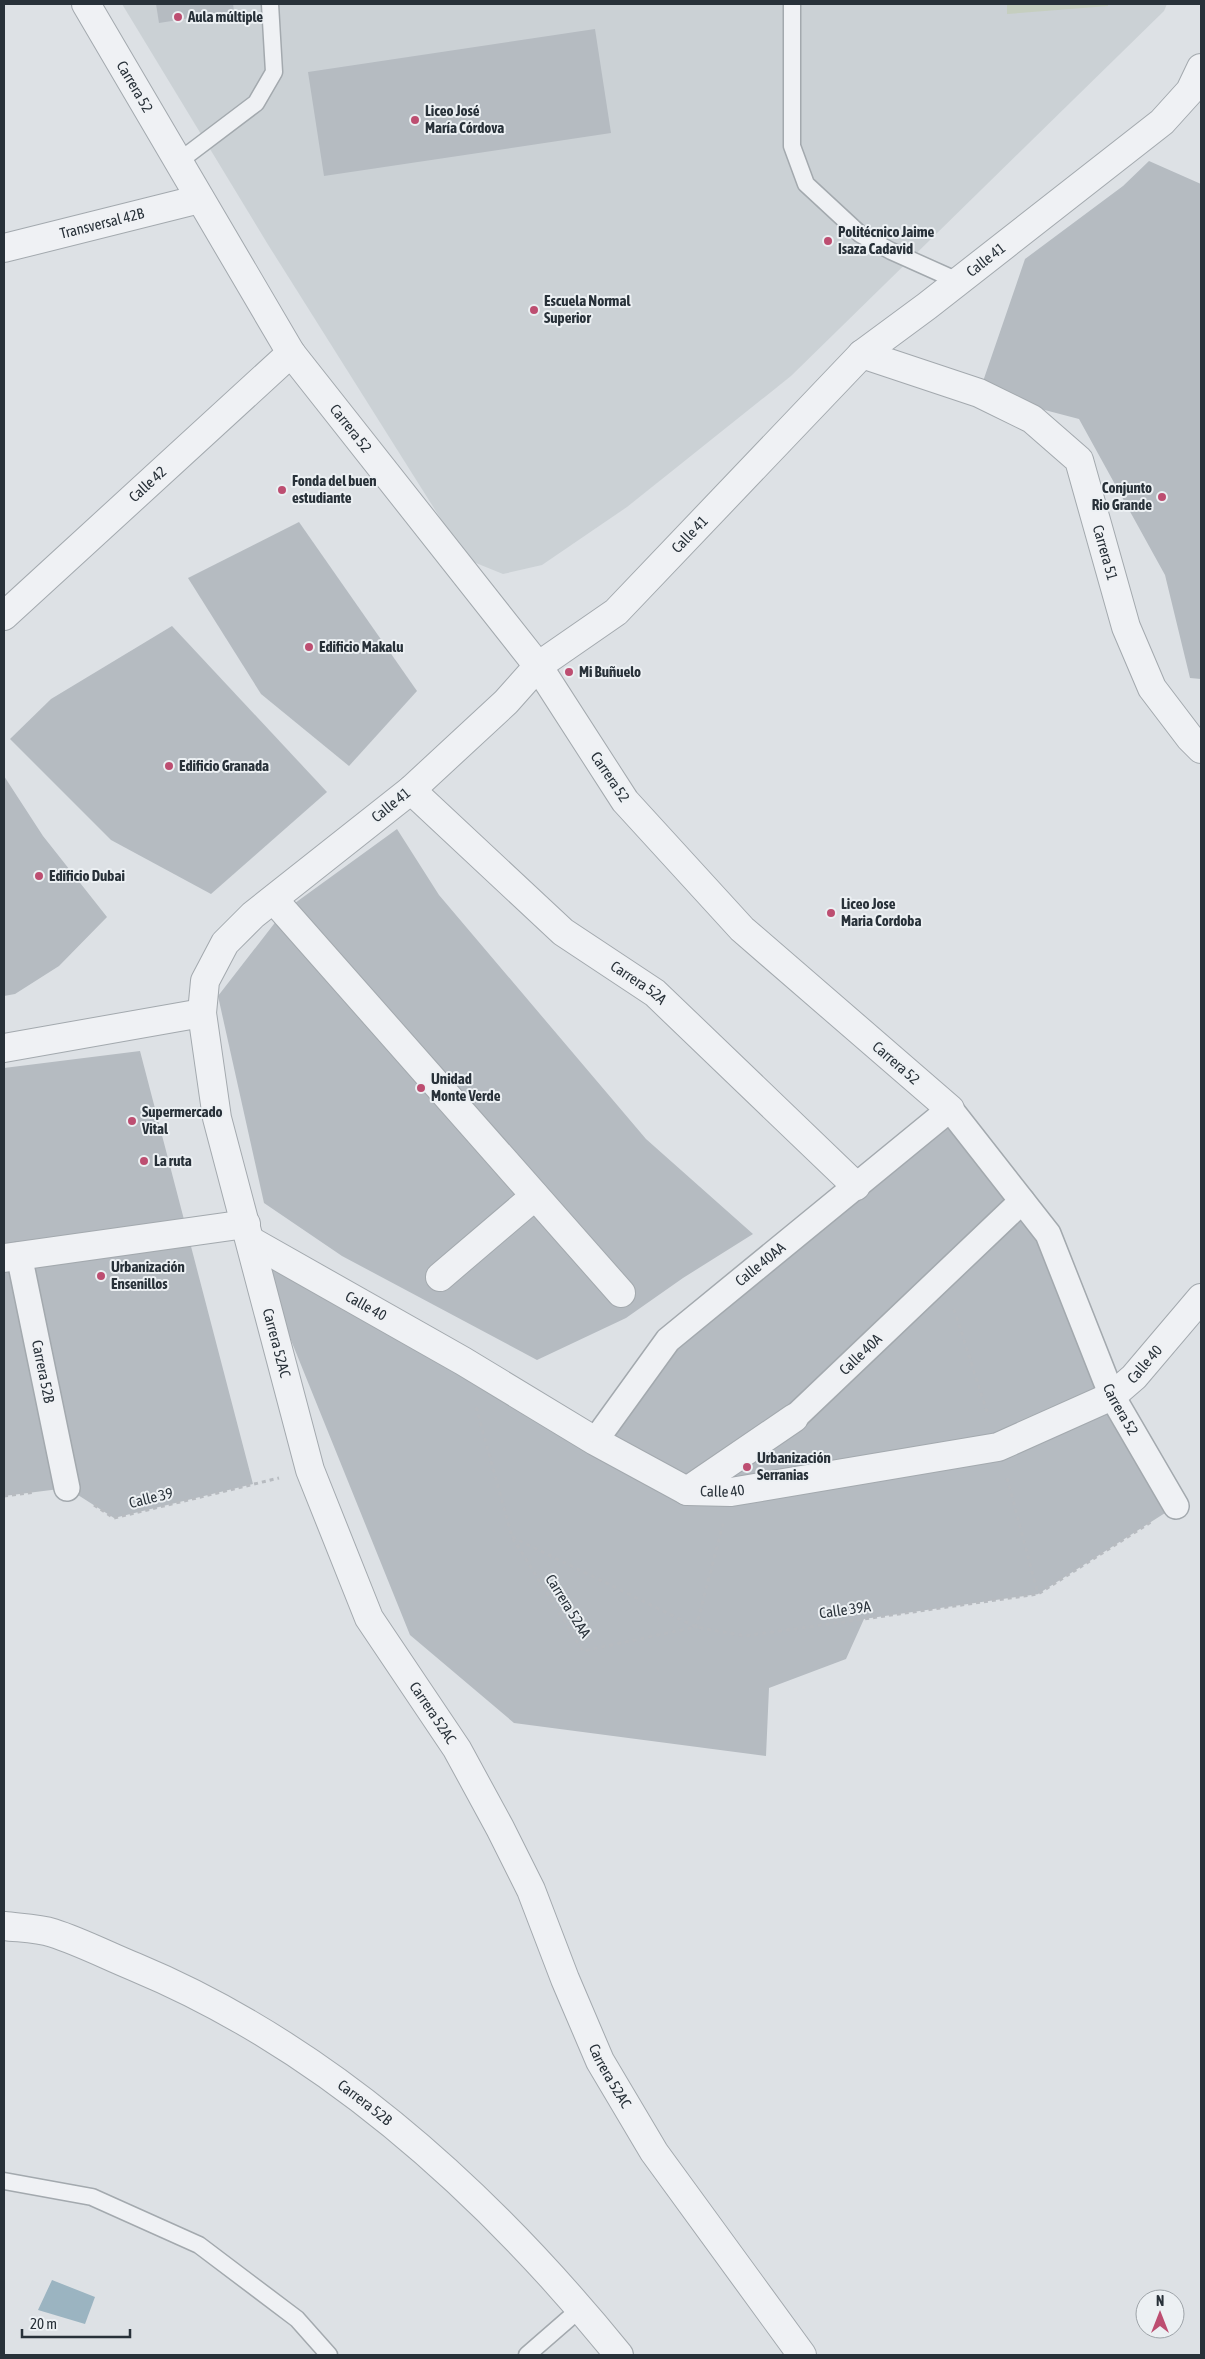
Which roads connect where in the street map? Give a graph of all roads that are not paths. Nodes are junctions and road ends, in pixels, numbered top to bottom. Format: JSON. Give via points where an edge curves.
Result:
{"nodes":[{"id":1,"x":86,"y":4,"type":"edge"},
{"id":2,"x":270,"y":4,"type":"edge"},
{"id":3,"x":792,"y":4,"type":"edge"},
{"id":4,"x":1201,"y":68,"type":"edge"},
{"id":5,"x":178,"y":162,"type":"junction"},
{"id":6,"x":200,"y":199,"type":"junction"},
{"id":7,"x":4,"y":248,"type":"edge"},
{"id":8,"x":958,"y":281,"type":"junction"},
{"id":9,"x":291,"y":353,"type":"junction"},
{"id":10,"x":862,"y":354,"type":"junction"},
{"id":11,"x":4,"y":616,"type":"edge"},
{"id":12,"x":538,"y":666,"type":"junction"},
{"id":13,"x":1201,"y":749,"type":"edge"},
{"id":14,"x":411,"y":790,"type":"junction"},
{"id":15,"x":274,"y":900,"type":"junction"},
{"id":16,"x":202,"y":1013,"type":"junction"},
{"id":17,"x":4,"y":1048,"type":"edge"},
{"id":18,"x":950,"y":1109,"type":"junction"},
{"id":19,"x":856,"y":1186,"type":"junction"},
{"id":20,"x":535,"y":1196,"type":"junction"},
{"id":21,"x":1022,"y":1201,"type":"junction"},
{"id":22,"x":249,"y":1232,"type":"junction"},
{"id":23,"x":12,"y":1257,"type":"edge"},
{"id":24,"x":440,"y":1277,"type":"dead end"},
{"id":25,"x":621,"y":1294,"type":"dead end"},
{"id":26,"x":1201,"y":1298,"type":"edge"},
{"id":27,"x":1112,"y":1396,"type":"junction"},
{"id":28,"x":794,"y":1418,"type":"joint"},
{"id":29,"x":595,"y":1441,"type":"junction"},
{"id":30,"x":67,"y":1488,"type":"road end"},
{"id":31,"x":687,"y":1491,"type":"junction"},
{"id":32,"x":1176,"y":1506,"type":"road end"},
{"id":33,"x":4,"y":1926,"type":"edge"},
{"id":34,"x":4,"y":2181,"type":"edge"},
{"id":35,"x":581,"y":2308,"type":"junction"},
{"id":36,"x":329,"y":2355,"type":"edge"},
{"id":37,"x":526,"y":2355,"type":"edge"},
{"id":38,"x":619,"y":2355,"type":"edge"},
{"id":39,"x":802,"y":2355,"type":"edge"}],
"edges":[{"from":1,"to":5,"type":"street","name":"Carrera 52"},
{"from":2,"to":5,"type":"lane","via":[[274,72],[256,103]]},
{"from":3,"to":8,"type":"lane","via":[[792,146],[806,184],[860,234],[891,252]]},
{"from":4,"to":8,"type":"street","name":"Calle 41","via":[[1190,91],[1162,122]]},
{"from":5,"to":6,"type":"street","name":"Carrera 52"},
{"from":6,"to":7,"type":"street","name":"Transversal 42B"},
{"from":6,"to":9,"type":"street","name":"Carrera 52"},
{"from":8,"to":10,"type":"street","name":"Calle 41"},
{"from":9,"to":11,"type":"street","name":"Calle 42"},
{"from":9,"to":12,"type":"street","name":"Carrera 52"},
{"from":10,"to":12,"type":"street","name":"Calle 41","via":[[616,612]]},
{"from":10,"to":13,"type":"street","name":"Carrera 51","via":[[979,392],[1032,419],[1078,460],[1126,628],[1152,688]]},
{"from":12,"to":14,"type":"street","name":"Calle 41","via":[[506,702]]},
{"from":12,"to":18,"type":"street","name":"Carrera 52","via":[[625,802],[742,929]]},
{"from":14,"to":15,"type":"street","name":"Calle 41"},
{"from":14,"to":19,"type":"street","name":"Carrera 52A","via":[[563,932],[655,993]]},
{"from":15,"to":16,"type":"street","name":"Calle 41","via":[[225,942],[206,981]]},
{"from":15,"to":20,"type":"street"},
{"from":16,"to":17,"type":"street"},
{"from":16,"to":22,"type":"street","name":"Carrera 52AC","via":[[217,1118]]},
{"from":18,"to":19,"type":"street","name":"Calle 40AA"},
{"from":18,"to":21,"type":"street","name":"Carrera 52"},
{"from":19,"to":29,"type":"street","name":"Calle 40AA","via":[[668,1340]]},
{"from":20,"to":24,"type":"street"},
{"from":20,"to":25,"type":"street"},
{"from":21,"to":27,"type":"street","name":"Carrera 52","via":[[1048,1234]]},
{"from":21,"to":28,"type":"street","name":"Calle 40A"},
{"from":22,"to":23,"type":"street"},
{"from":22,"to":29,"type":"street","name":"Calle 40"},
{"from":22,"to":39,"type":"street","name":"Carrera 52AC","via":[[310,1470],[370,1618],[457,1749],[514,1855],[600,2061],[654,2152]]},
{"from":23,"to":30,"type":"street","name":"Carrera 52B"},
{"from":26,"to":27,"type":"street","name":"Calle 40","via":[[1134,1377]]},
{"from":27,"to":31,"type":"street","name":"Calle 40","via":[[998,1447],[732,1492]]},
{"from":27,"to":32,"type":"street","name":"Carrera 52"},
{"from":28,"to":31,"type":"street","name":"Calle 40A"},
{"from":29,"to":31,"type":"street","name":"Calle 40"},
{"from":33,"to":35,"type":"street","name":"Carrera 52B","via":[[52,1933],[173,1983],[288,2047],[407,2137],[491,2212]]},
{"from":34,"to":36,"type":"lane","via":[[92,2197],[199,2245],[297,2319]]},
{"from":35,"to":37,"type":"lane"},
{"from":35,"to":38,"type":"street","name":"Carrera 52B"}]}
